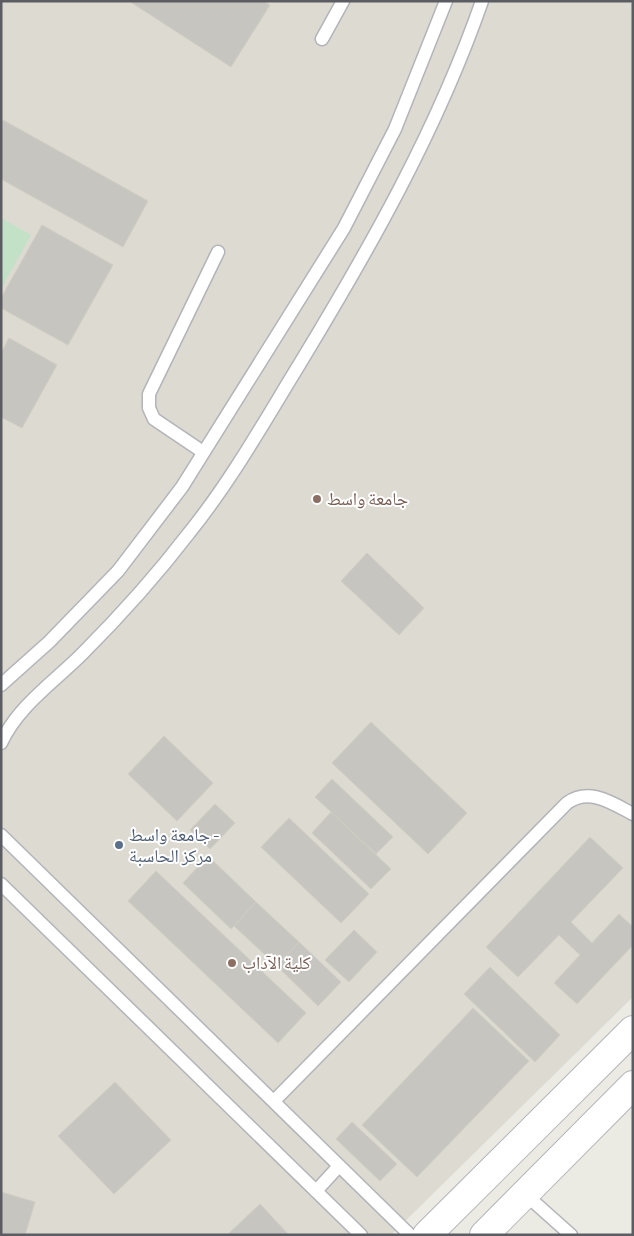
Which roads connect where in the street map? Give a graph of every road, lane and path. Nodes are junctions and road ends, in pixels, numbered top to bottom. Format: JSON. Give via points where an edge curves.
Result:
{"nodes":[{"id":1,"x":343,"y":1,"type":"edge"},
{"id":2,"x":445,"y":1,"type":"edge"},
{"id":3,"x":482,"y":1,"type":"edge"},
{"id":4,"x":322,"y":39,"type":"dead end"},
{"id":5,"x":218,"y":252,"type":"dead end"},
{"id":6,"x":204,"y":452,"type":"junction"},
{"id":7,"x":1,"y":685,"type":"edge"},
{"id":8,"x":1,"y":743,"type":"edge"},
{"id":9,"x":633,"y":814,"type":"edge"},
{"id":10,"x":1,"y":834,"type":"edge"},
{"id":11,"x":1,"y":884,"type":"edge"},
{"id":12,"x":633,"y":1030,"type":"edge"},
{"id":13,"x":633,"y":1084,"type":"edge"},
{"id":14,"x":274,"y":1101,"type":"junction"},
{"id":15,"x":339,"y":1166,"type":"junction"},
{"id":16,"x":316,"y":1191,"type":"junction"},
{"id":17,"x":525,"y":1194,"type":"junction"},
{"id":18,"x":361,"y":1235,"type":"edge"},
{"id":19,"x":410,"y":1235,"type":"edge"},
{"id":20,"x":427,"y":1235,"type":"edge"},
{"id":21,"x":484,"y":1235,"type":"edge"},
{"id":22,"x":571,"y":1235,"type":"edge"}],
"edges":[{"from":1,"to":4,"type":"lane"},
{"from":2,"to":6,"type":"lane","via":[[399,120],[344,228]]},
{"from":3,"to":8,"type":"lane","via":[[466,49],[420,152],[336,304],[218,495],[147,584],[86,650],[18,716]]},
{"from":5,"to":6,"type":"lane","via":[[148,402],[154,419]]},
{"from":6,"to":7,"type":"lane","via":[[177,494],[118,571],[49,642]]},
{"from":9,"to":14,"type":"lane","via":[[590,795],[567,803]]},
{"from":10,"to":14,"type":"lane"},
{"from":11,"to":16,"type":"lane"},
{"from":12,"to":20,"type":"street"},
{"from":13,"to":17,"type":"street"},
{"from":14,"to":15,"type":"lane"},
{"from":15,"to":16,"type":"lane"},
{"from":15,"to":19,"type":"lane"},
{"from":16,"to":18,"type":"lane"},
{"from":17,"to":21,"type":"street"},
{"from":17,"to":22,"type":"lane"}]}
